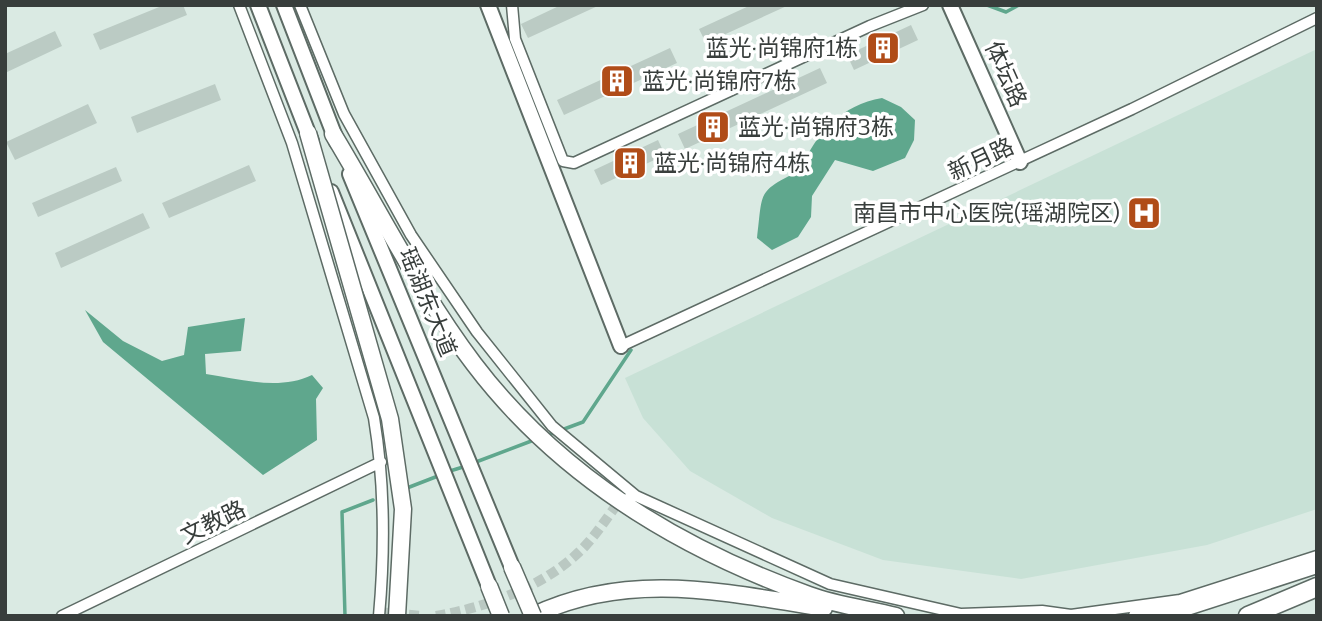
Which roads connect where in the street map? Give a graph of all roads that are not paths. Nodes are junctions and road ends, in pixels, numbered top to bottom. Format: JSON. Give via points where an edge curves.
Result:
{"nodes":[{"id":1,"x":239,"y":5,"type":"edge"},
{"id":2,"x":258,"y":5,"type":"edge"},
{"id":3,"x":284,"y":5,"type":"edge"},
{"id":4,"x":300,"y":5,"type":"edge"},
{"id":5,"x":488,"y":5,"type":"edge"},
{"id":6,"x":512,"y":5,"type":"edge"},
{"id":7,"x":923,"y":5,"type":"edge"},
{"id":8,"x":950,"y":5,"type":"edge"},
{"id":9,"x":1317,"y":18,"type":"edge"},
{"id":10,"x":308,"y":133,"type":"junction"},
{"id":11,"x":333,"y":134,"type":"junction"},
{"id":12,"x":1020,"y":162,"type":"junction"},
{"id":13,"x":621,"y":346,"type":"joint"},
{"id":14,"x":381,"y":462,"type":"junction"},
{"id":15,"x":636,"y":496,"type":"junction"},
{"id":16,"x":618,"y":502,"type":"junction"},
{"id":17,"x":1317,"y":556,"type":"edge"},
{"id":18,"x":1317,"y":565,"type":"edge"},
{"id":19,"x":512,"y":567,"type":"joint"},
{"id":20,"x":489,"y":586,"type":"joint"},
{"id":21,"x":1317,"y":587,"type":"edge"},
{"id":22,"x":62,"y":616,"type":"edge"},
{"id":23,"x":379,"y":616,"type":"edge"},
{"id":24,"x":397,"y":616,"type":"edge"},
{"id":25,"x":501,"y":616,"type":"edge"},
{"id":26,"x":532,"y":616,"type":"edge"},
{"id":27,"x":875,"y":616,"type":"edge"},
{"id":28,"x":896,"y":616,"type":"edge"},
{"id":29,"x":1137,"y":616,"type":"edge"},
{"id":30,"x":1248,"y":616,"type":"edge"}],
"edges":[{"from":1,"to":14,"type":"street","via":[[292,143],[374,418]]},
{"from":2,"to":10,"type":"main road"},
{"from":3,"to":11,"type":"main road","name":"瑶湖东大道"},
{"from":4,"to":15,"type":"street","via":[[344,114],[411,235],[469,321],[552,426]]},
{"from":5,"to":13,"type":"main road"},
{"from":6,"to":7,"type":"street","via":[[515,39],[563,161],[574,163]]},
{"from":8,"to":12,"type":"main road","name":"体坛路"},
{"from":9,"to":12,"type":"street","name":"新月路"},
{"from":10,"to":20,"type":"main road"},
{"from":10,"to":24,"type":"main road","bridge":true,"via":[[390,419],[403,509]]},
{"from":11,"to":16,"type":"main road","via":[[473,363],[514,412],[583,477]]},
{"from":11,"to":19,"type":"main road","name":"瑶湖东大道"},
{"from":12,"to":13,"type":"street","name":"新月路"},
{"from":14,"to":22,"type":"street","name":"文教路"},
{"from":14,"to":23,"type":"street","via":[[385,542]]},
{"from":15,"to":16,"type":"street"},
{"from":15,"to":17,"type":"street","via":[[830,584],[961,614],[1042,611],[1071,615],[1180,600]]},
{"from":16,"to":28,"type":"main road","via":[[721,559],[811,596]]},
{"from":18,"to":29,"type":"main road","via":[[1181,609]]},
{"from":19,"to":26,"type":"main road","name":"瑶湖东大道","bridge":true},
{"from":20,"to":25,"type":"main road","bridge":true},
{"from":21,"to":30,"type":"highway"},
{"from":26,"to":27,"type":"main road","via":[[561,602],[609,590],[668,587]]}]}
